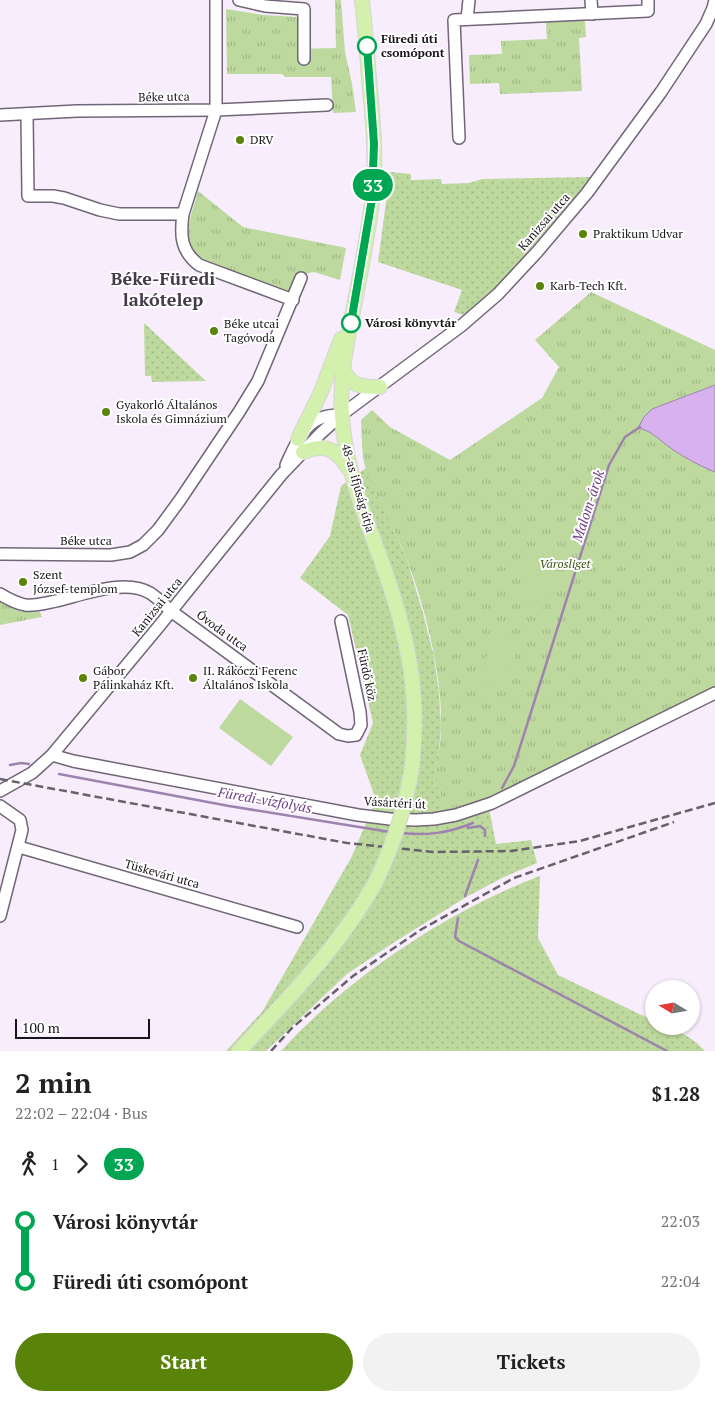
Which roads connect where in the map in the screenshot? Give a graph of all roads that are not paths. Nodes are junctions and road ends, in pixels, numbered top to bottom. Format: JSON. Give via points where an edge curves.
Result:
{"nodes":[{"id":1,"x":216,"y":0,"type":"edge"},
{"id":2,"x":239,"y":0,"type":"edge"},
{"id":3,"x":353,"y":0,"type":"edge"},
{"id":4,"x":362,"y":0,"type":"edge"},
{"id":5,"x":368,"y":0,"type":"edge"},
{"id":6,"x":469,"y":0,"type":"edge"},
{"id":7,"x":591,"y":0,"type":"edge"},
{"id":8,"x":648,"y":0,"type":"edge"},
{"id":9,"x":714,"y":0,"type":"edge"},
{"id":10,"x":592,"y":14,"type":"junction"},
{"id":11,"x":467,"y":19,"type":"junction"},
{"id":12,"x":364,"y":20,"type":"junction"},
{"id":13,"x":304,"y":59,"type":"dead end"},
{"id":14,"x":327,"y":105,"type":"dead end"},
{"id":15,"x":216,"y":110,"type":"junction"},
{"id":16,"x":27,"y":114,"type":"junction"},
{"id":17,"x":0,"y":115,"type":"edge"},
{"id":18,"x":459,"y":138,"type":"dead end"},
{"id":19,"x":184,"y":214,"type":"junction"},
{"id":20,"x":301,"y":278,"type":"dead end"},
{"id":21,"x":356,"y":295,"type":"junction"},
{"id":22,"x":293,"y":300,"type":"junction"},
{"id":23,"x":343,"y":369,"type":"junction"},
{"id":24,"x":380,"y":387,"type":"junction"},
{"id":25,"x":342,"y":415,"type":"junction"},
{"id":26,"x":301,"y":445,"type":"junction"},
{"id":27,"x":352,"y":475,"type":"junction"},
{"id":28,"x":0,"y":554,"type":"edge"},
{"id":29,"x":0,"y":594,"type":"edge"},
{"id":30,"x":171,"y":611,"type":"junction"},
{"id":31,"x":341,"y":621,"type":"dead end"},
{"id":32,"x":715,"y":693,"type":"edge"},
{"id":33,"x":356,"y":735,"type":"joint"},
{"id":34,"x":52,"y":754,"type":"junction"},
{"id":35,"x":0,"y":790,"type":"edge"},
{"id":36,"x":0,"y":806,"type":"edge"},
{"id":37,"x":19,"y":847,"type":"junction"},
{"id":38,"x":0,"y":916,"type":"edge"},
{"id":39,"x":297,"y":928,"type":"dead end"},
{"id":40,"x":239,"y":1051,"type":"edge"}],
"edges":[{"from":1,"to":15,"type":"street"},
{"from":2,"to":13,"type":"street","via":[[265,6],[304,8]]},
{"from":3,"to":12,"type":"main road"},
{"from":4,"to":12,"type":"main road","name":"48-as ifjúság útja"},
{"from":5,"to":12,"type":"main road"},
{"from":6,"to":11,"type":"street"},
{"from":7,"to":10,"type":"street"},
{"from":8,"to":10,"type":"street","via":[[648,11]]},
{"from":9,"to":24,"type":"street","name":"Kanizsai utca","via":[[706,24],[661,92],[587,193],[538,252],[498,294],[461,326]]},
{"from":10,"to":11,"type":"street"},
{"from":11,"to":18,"type":"street","via":[[454,20]]},
{"from":12,"to":21,"type":"main road","name":"48-as ifjúság útja","via":[[375,161]]},
{"from":14,"to":15,"type":"street","name":"Béke utca"},
{"from":15,"to":16,"type":"street","name":"Béke utca"},
{"from":15,"to":19,"type":"street"},
{"from":16,"to":17,"type":"street","name":"Béke utca"},
{"from":16,"to":19,"type":"street","via":[[28,196],[64,198],[119,214]]},
{"from":19,"to":22,"type":"street","via":[[185,249],[190,258],[199,265]]},
{"from":20,"to":22,"type":"street"},
{"from":21,"to":23,"type":"main road","name":"48-as ifjúság útja"},
{"from":21,"to":26,"type":"main road"},
{"from":22,"to":28,"type":"street","name":"Béke utca","via":[[258,381],[240,412],[180,500],[143,545],[130,552],[111,555]]},
{"from":23,"to":24,"type":"main road","via":[[347,378],[360,386]]},
{"from":23,"to":25,"type":"main road","name":"48-as ifjúság útja"},
{"from":24,"to":25,"type":"street","name":"Kanizsai utca"},
{"from":25,"to":26,"type":"street","name":"Kanizsai utca","via":[[320,418],[311,424]]},
{"from":25,"to":27,"type":"main road","name":"48-as ifjúság útja"},
{"from":26,"to":27,"type":"main road","via":[[335,452]]},
{"from":26,"to":30,"type":"street","name":"Kanizsai utca","via":[[281,475]]},
{"from":27,"to":40,"type":"main road","name":"48-as ifjúság útja","bridge":true,"via":[[386,573],[409,659],[415,706],[411,773],[397,833],[375,883],[347,928]]},
{"from":29,"to":30,"type":"street","via":[[27,605],[104,589],[132,588],[150,594]]},
{"from":30,"to":33,"type":"street","name":"Óvoda utca","via":[[339,734]]},
{"from":30,"to":34,"type":"street","name":"Kanizsai utca"},
{"from":31,"to":33,"type":"street","name":"Fürdő köz","via":[[360,712],[361,725]]},
{"from":32,"to":34,"type":"street","name":"Vásártéri út","via":[[492,803],[434,819],[358,815],[73,761]]},
{"from":34,"to":35,"type":"street","name":"Kanizsai utca","via":[[32,773]]},
{"from":36,"to":37,"type":"street","via":[[22,825]]},
{"from":37,"to":38,"type":"street"},
{"from":37,"to":39,"type":"street","name":"Tüskevári utca"}]}
